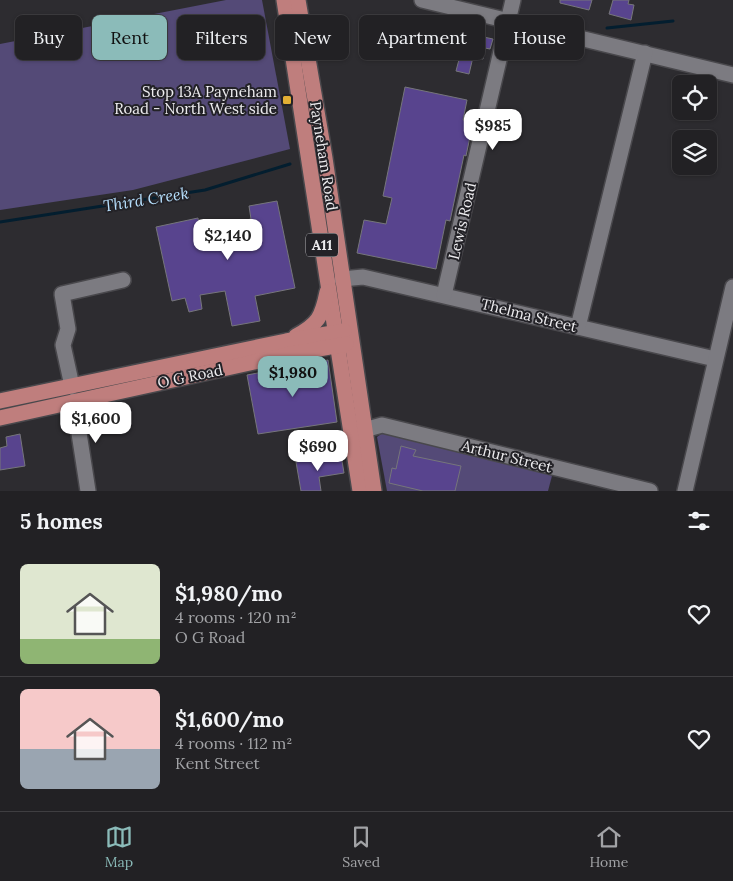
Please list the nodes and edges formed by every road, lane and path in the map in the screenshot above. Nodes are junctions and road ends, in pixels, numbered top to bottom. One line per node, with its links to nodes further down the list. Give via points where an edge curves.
1 (284, 0): 12 (main road, Payneham Road / A11)
2 (298, 0): 12 (main road, Payneham Road / A11, via 325,158)
3 (422, 0): 6 (street)
4 (513, 0): 5 (street, Lewis Road)
5 (509, 15)
6 (495, 17)
7 (584, 39): 8 (street)
8 (645, 54): 10 (street); 15 (street)
9 (499, 60): 14 (street, Lewis Road)
10 (733, 75)
11 (123, 280): 19 (street, via 62,294 68,329 63,345)
12 (335, 281): 14 (street, Thelma Street, via 363,277); 16 (main road, Payneham Road / A11); 17 (main road, via 318,320)
13 (733, 286): 18 (street)
14 (444, 295): 15 (street, Thelma Street)
15 (578, 327): 18 (street, Thelma Street)
16 (344, 338): 17 (main road, O G Road); 21 (main road, O G Road, via 286,355); 23 (main road, Payneham Road / A11); 25 (main road, Payneham Road / A11)
17 (286, 341): 19 (main road, O G Road)
18 (715, 359): 28 (street)
19 (72, 386): 20 (main road, O G Road); 21 (main road)
20 (0, 401)
21 (74, 401): 22 (main road, O G Road); 24 (street)
22 (0, 418)
23 (364, 430): 26 (main road, Payneham Road / A11); 27 (street, Arthur Street, via 382,425)
24 (88, 491)
25 (360, 491)
26 (374, 491)
27 (650, 491)
28 (685, 491)

